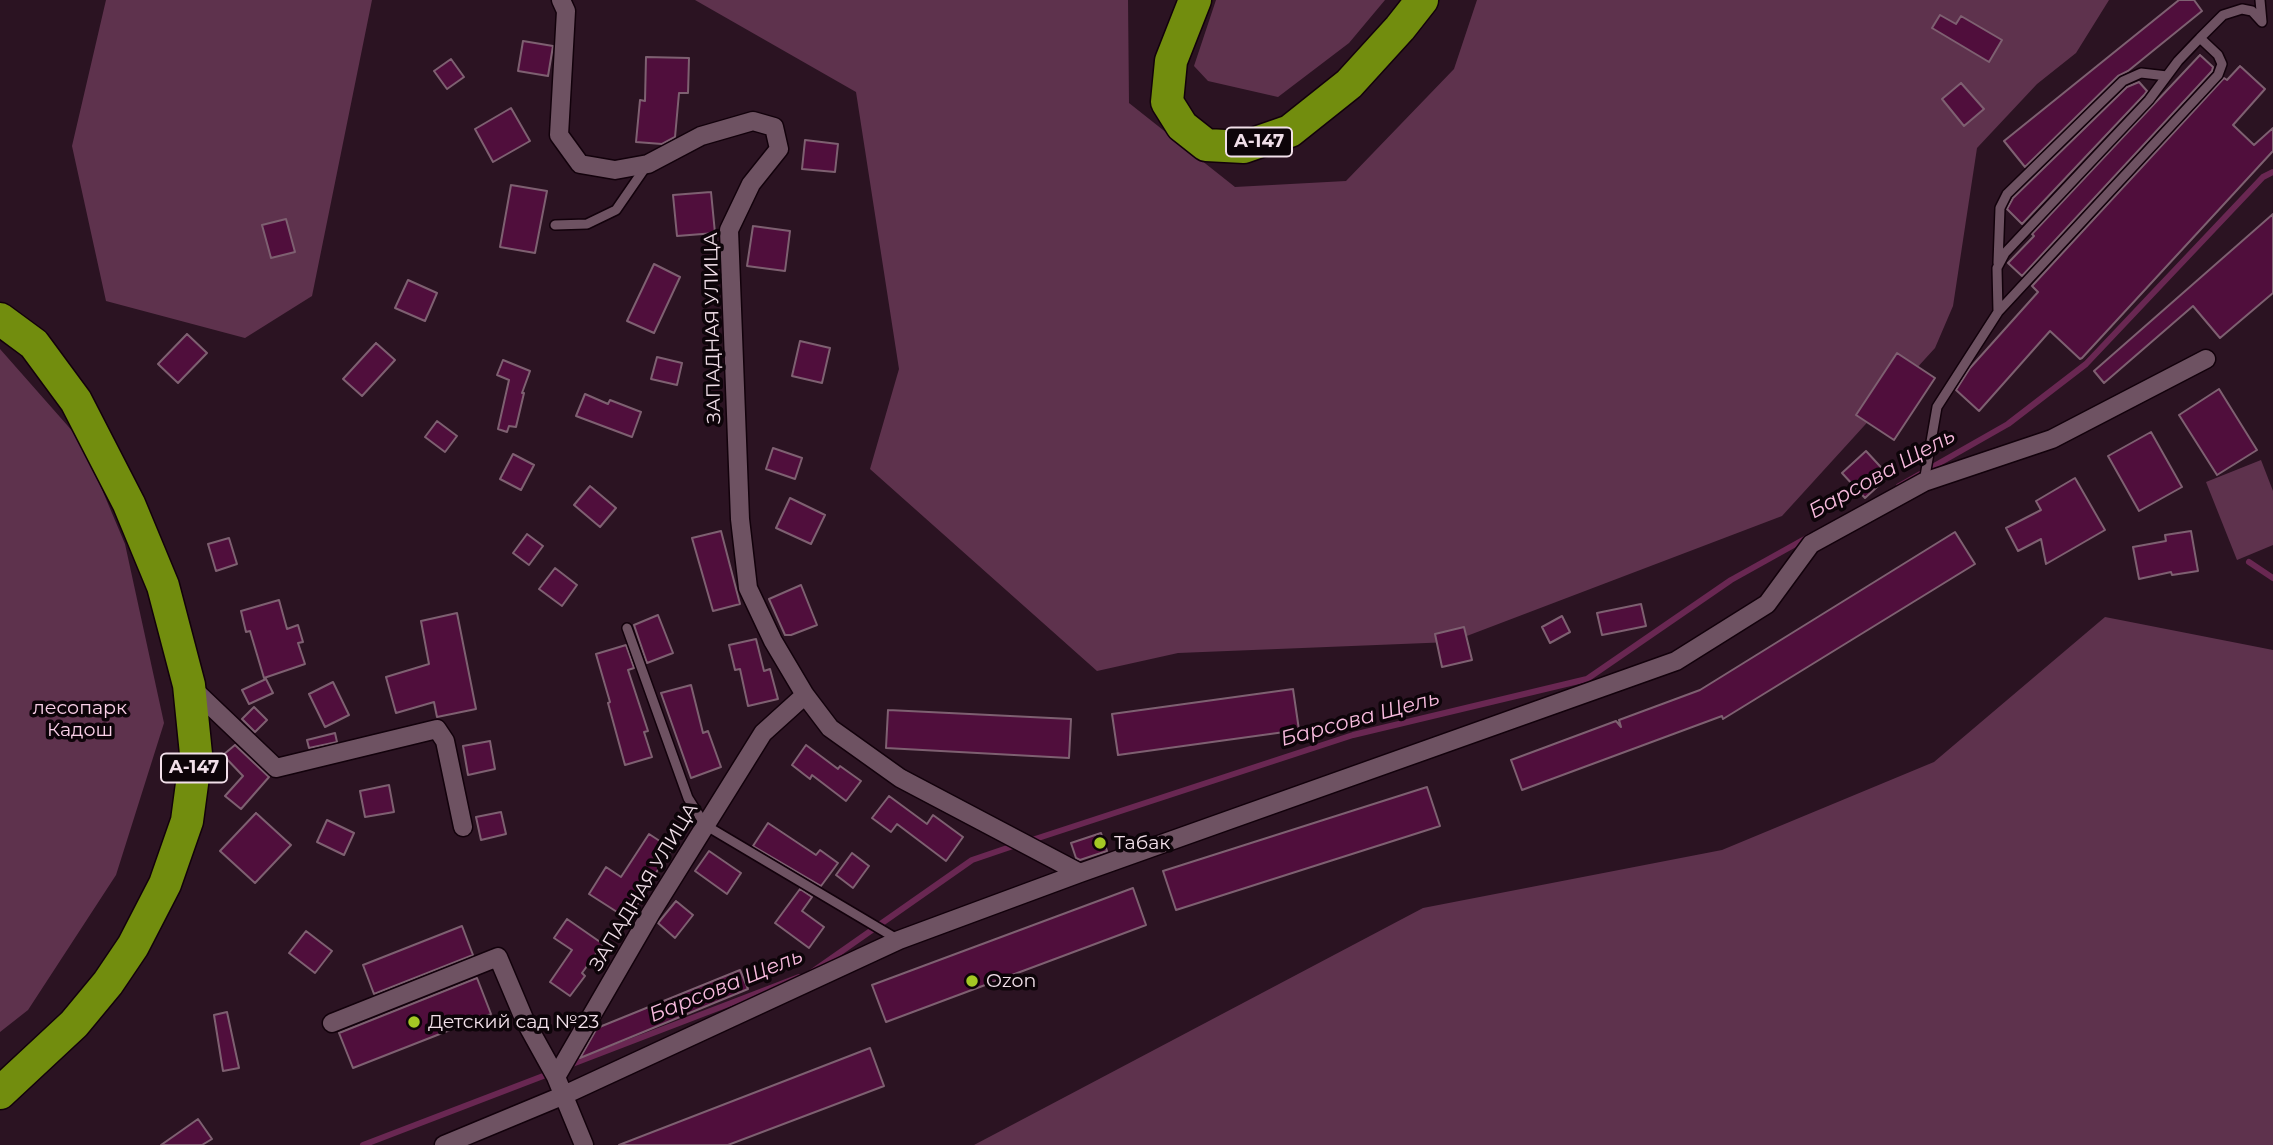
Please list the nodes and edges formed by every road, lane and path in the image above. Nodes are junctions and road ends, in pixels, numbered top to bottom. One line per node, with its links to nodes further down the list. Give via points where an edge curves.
1 (561, 0): 7 (street, ЗАПАДНАЯ УЛИЦА, via 566,11 559,135 580,164 615,170)
2 (1195, 0): 3 (highway, А-147, via 1171,61 1167,102 1182,126 1206,145 1244,147 1290,131 1349,84)
3 (1422, 0)
4 (2260, 0): 5 (lane, via 2262,23 2252,11 2242,9 2223,15)
5 (2200, 38): 6 (lane); 10 (lane, via 2218,55 2222,64 2218,75)
6 (2167, 76): 9 (lane, via 2005,253); 9 (lane, via 2141,73 2123,81 2007,194 2000,208)
7 (648, 164): 8 (lane, via 616,210 587,225); 16 (street, ЗАПАДНАЯ УЛИЦА, via 701,136 753,121 774,127 779,149 751,184 729,230 736,458 748,588)
8 (555, 225)
9 (1997, 268): 10 (lane)
10 (1998, 312): 13 (lane, via 1937,407)
11 (0, 320): 15 (highway, А-147, via 34,344 82,413 129,504 163,586)
12 (2206, 359): 13 (street, via 2052,439)
13 (1924, 482): 19 (street, via 1811,544 1767,604 1676,661)
14 (627, 628): 17 (lane, via 688,798)
15 (189, 685): 18 (street, via 276,768 437,729 445,740); 23 (highway, А-147, via 195,754 187,821 165,884 108,983 75,1024)
16 (805, 695): 17 (street, ЗАПАДНАЯ УЛИЦА, via 763,733); 19 (street, ЗАПАДНАЯ УЛИЦА, via 830,728 900,778)
17 (705, 825): 20 (lane); 22 (street, ЗАПАДНАЯ УЛИЦА)
18 (463, 827)
19 (1080, 873): 20 (street)
20 (899, 940): 24 (street)
21 (332, 1023): 22 (street, via 498,957 525,1021)
22 (556, 1077): 24 (street)
23 (0, 1093)
24 (562, 1096): 25 (street); 26 (street)
25 (444, 1145)
26 (584, 1145)

